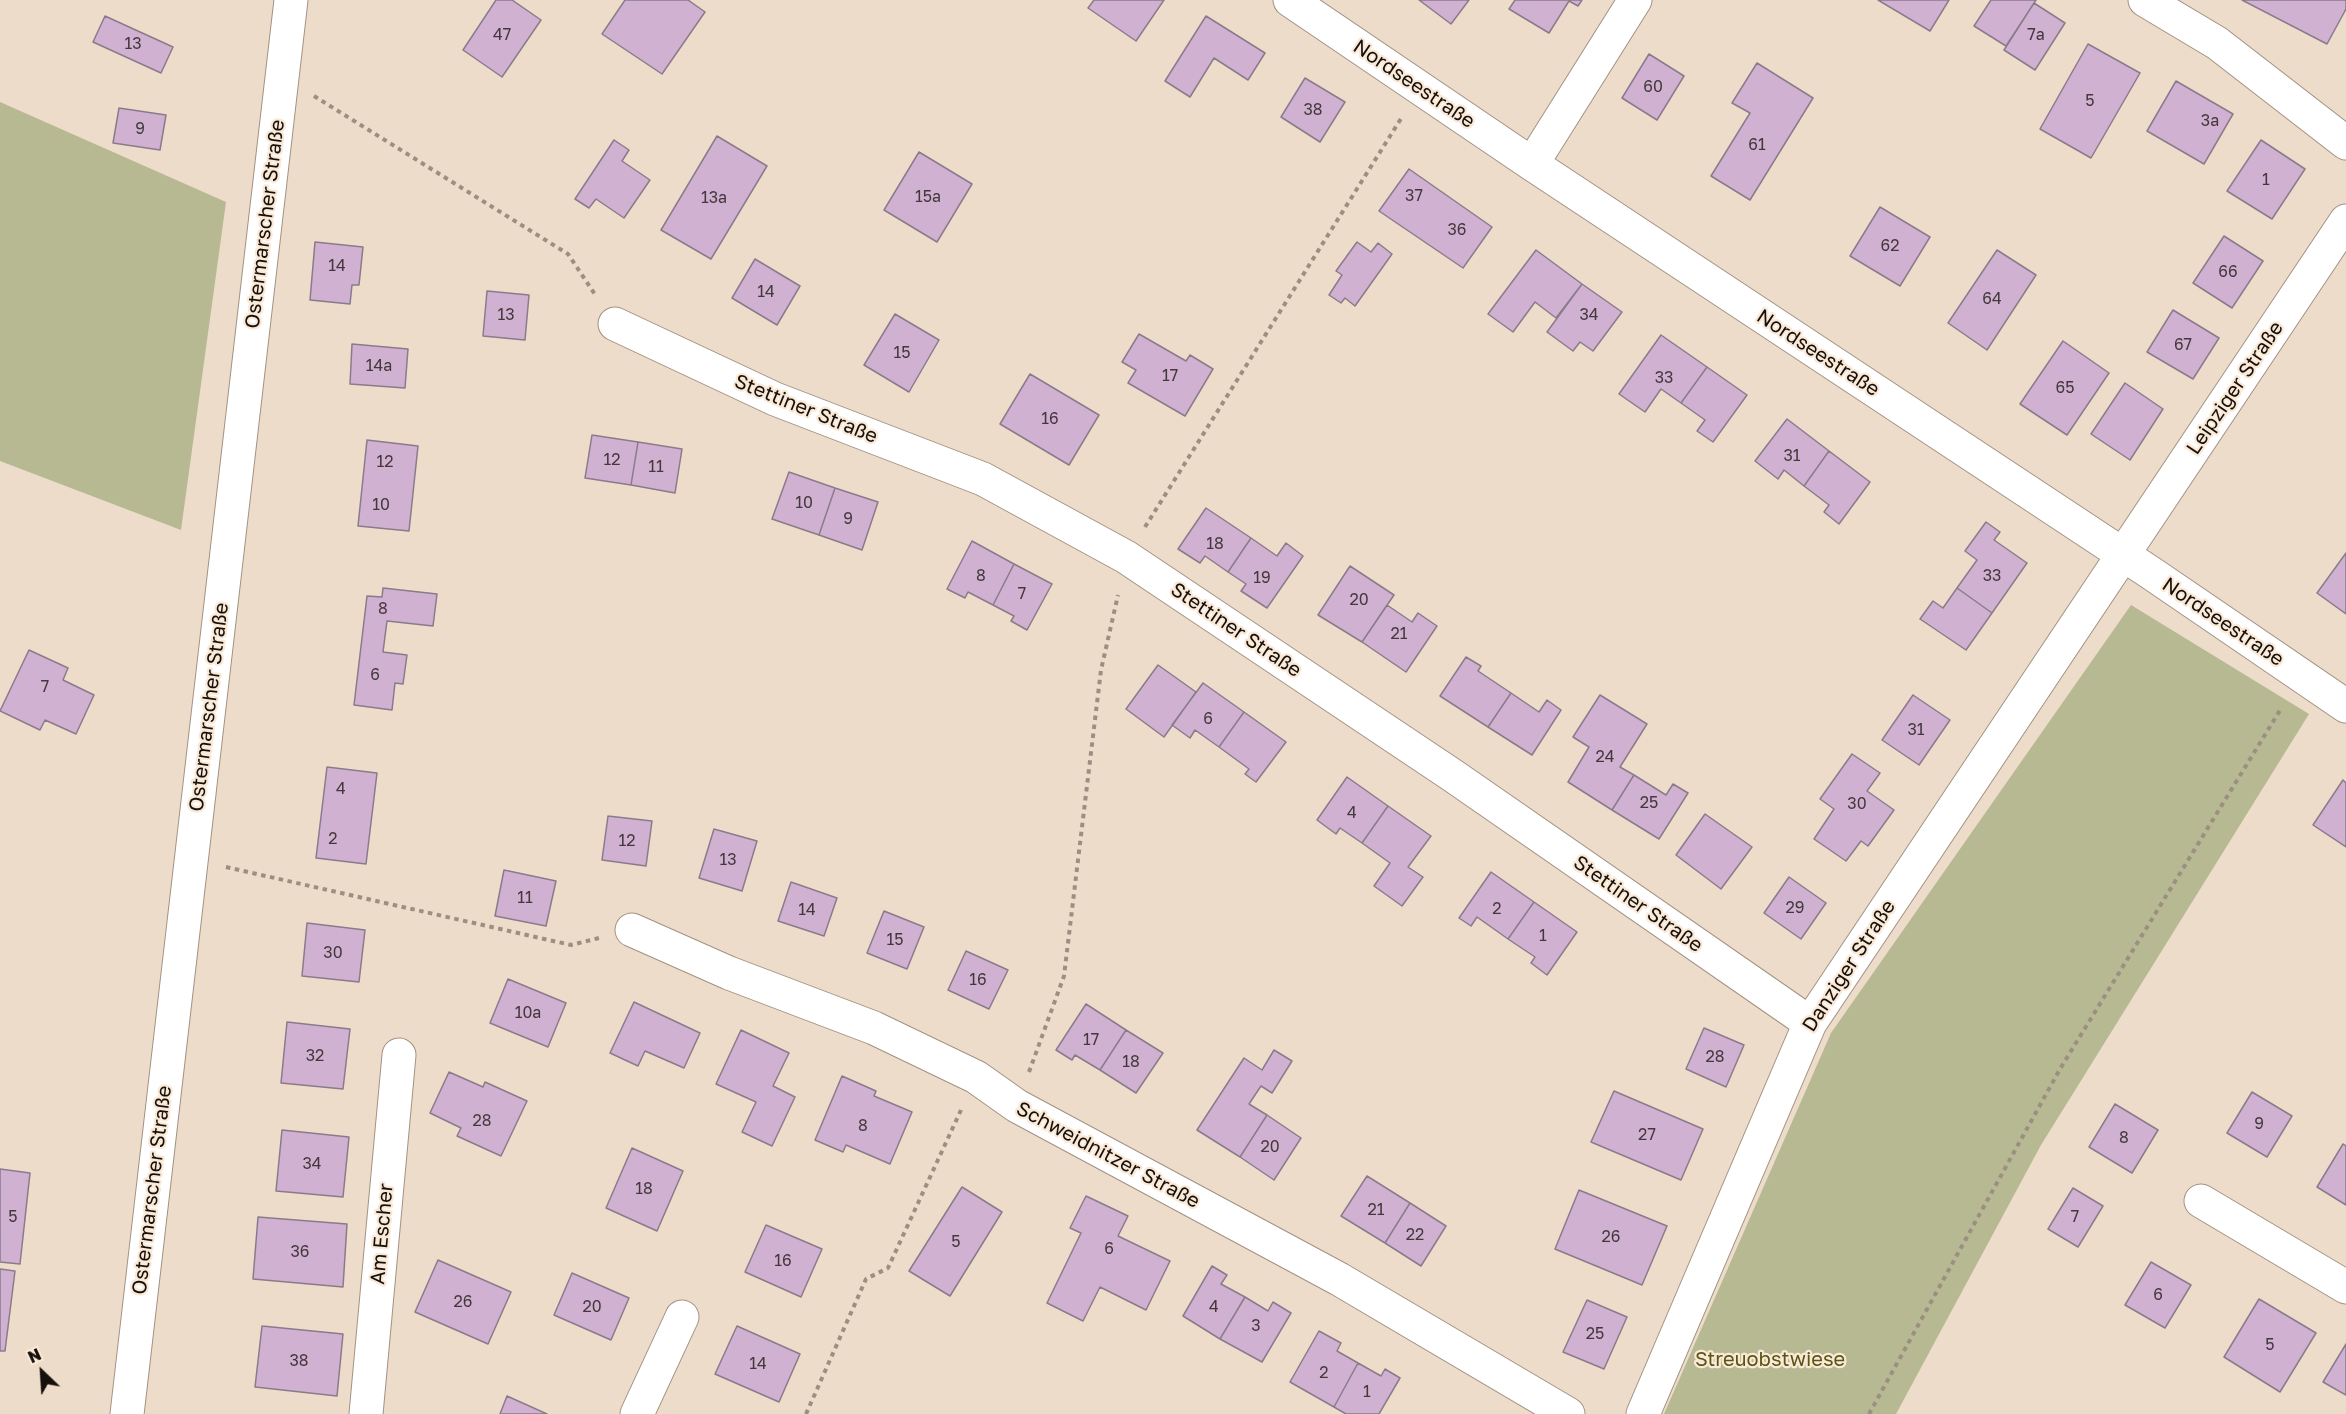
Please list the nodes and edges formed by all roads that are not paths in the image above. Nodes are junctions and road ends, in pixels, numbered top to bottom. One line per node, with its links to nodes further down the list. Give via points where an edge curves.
1 (291, 0): 17 (street, Ostermarscher Straße)
2 (1290, 0): 6 (street, Nordseestraße)
3 (1635, 0): 6 (street)
4 (2145, 0): 5 (street, via 2217,43)
5 (2346, 143)
6 (1532, 164): 9 (street, Nordseestraße)
7 (2346, 221): 9 (street, Leipziger Straße)
8 (615, 324): 12 (street, Stettiner Straße, via 775,399 983,479 1126,557)
9 (2123, 555): 10 (street, Nordseestraße); 12 (street, Danziger Straße)
10 (2346, 706)
11 (633, 930): 20 (street, Schweidnitzer Straße, via 729,973 874,1028 976,1077 1017,1106 1339,1279)
12 (1810, 1023): 21 (street, Danziger Straße)
13 (399, 1054): 18 (street, Am Escher)
14 (2201, 1201): 15 (street)
15 (2346, 1287)
16 (682, 1317): 19 (street)
17 (127, 1414)
18 (366, 1414)
19 (637, 1414)
20 (1568, 1414)
21 (1643, 1414)

